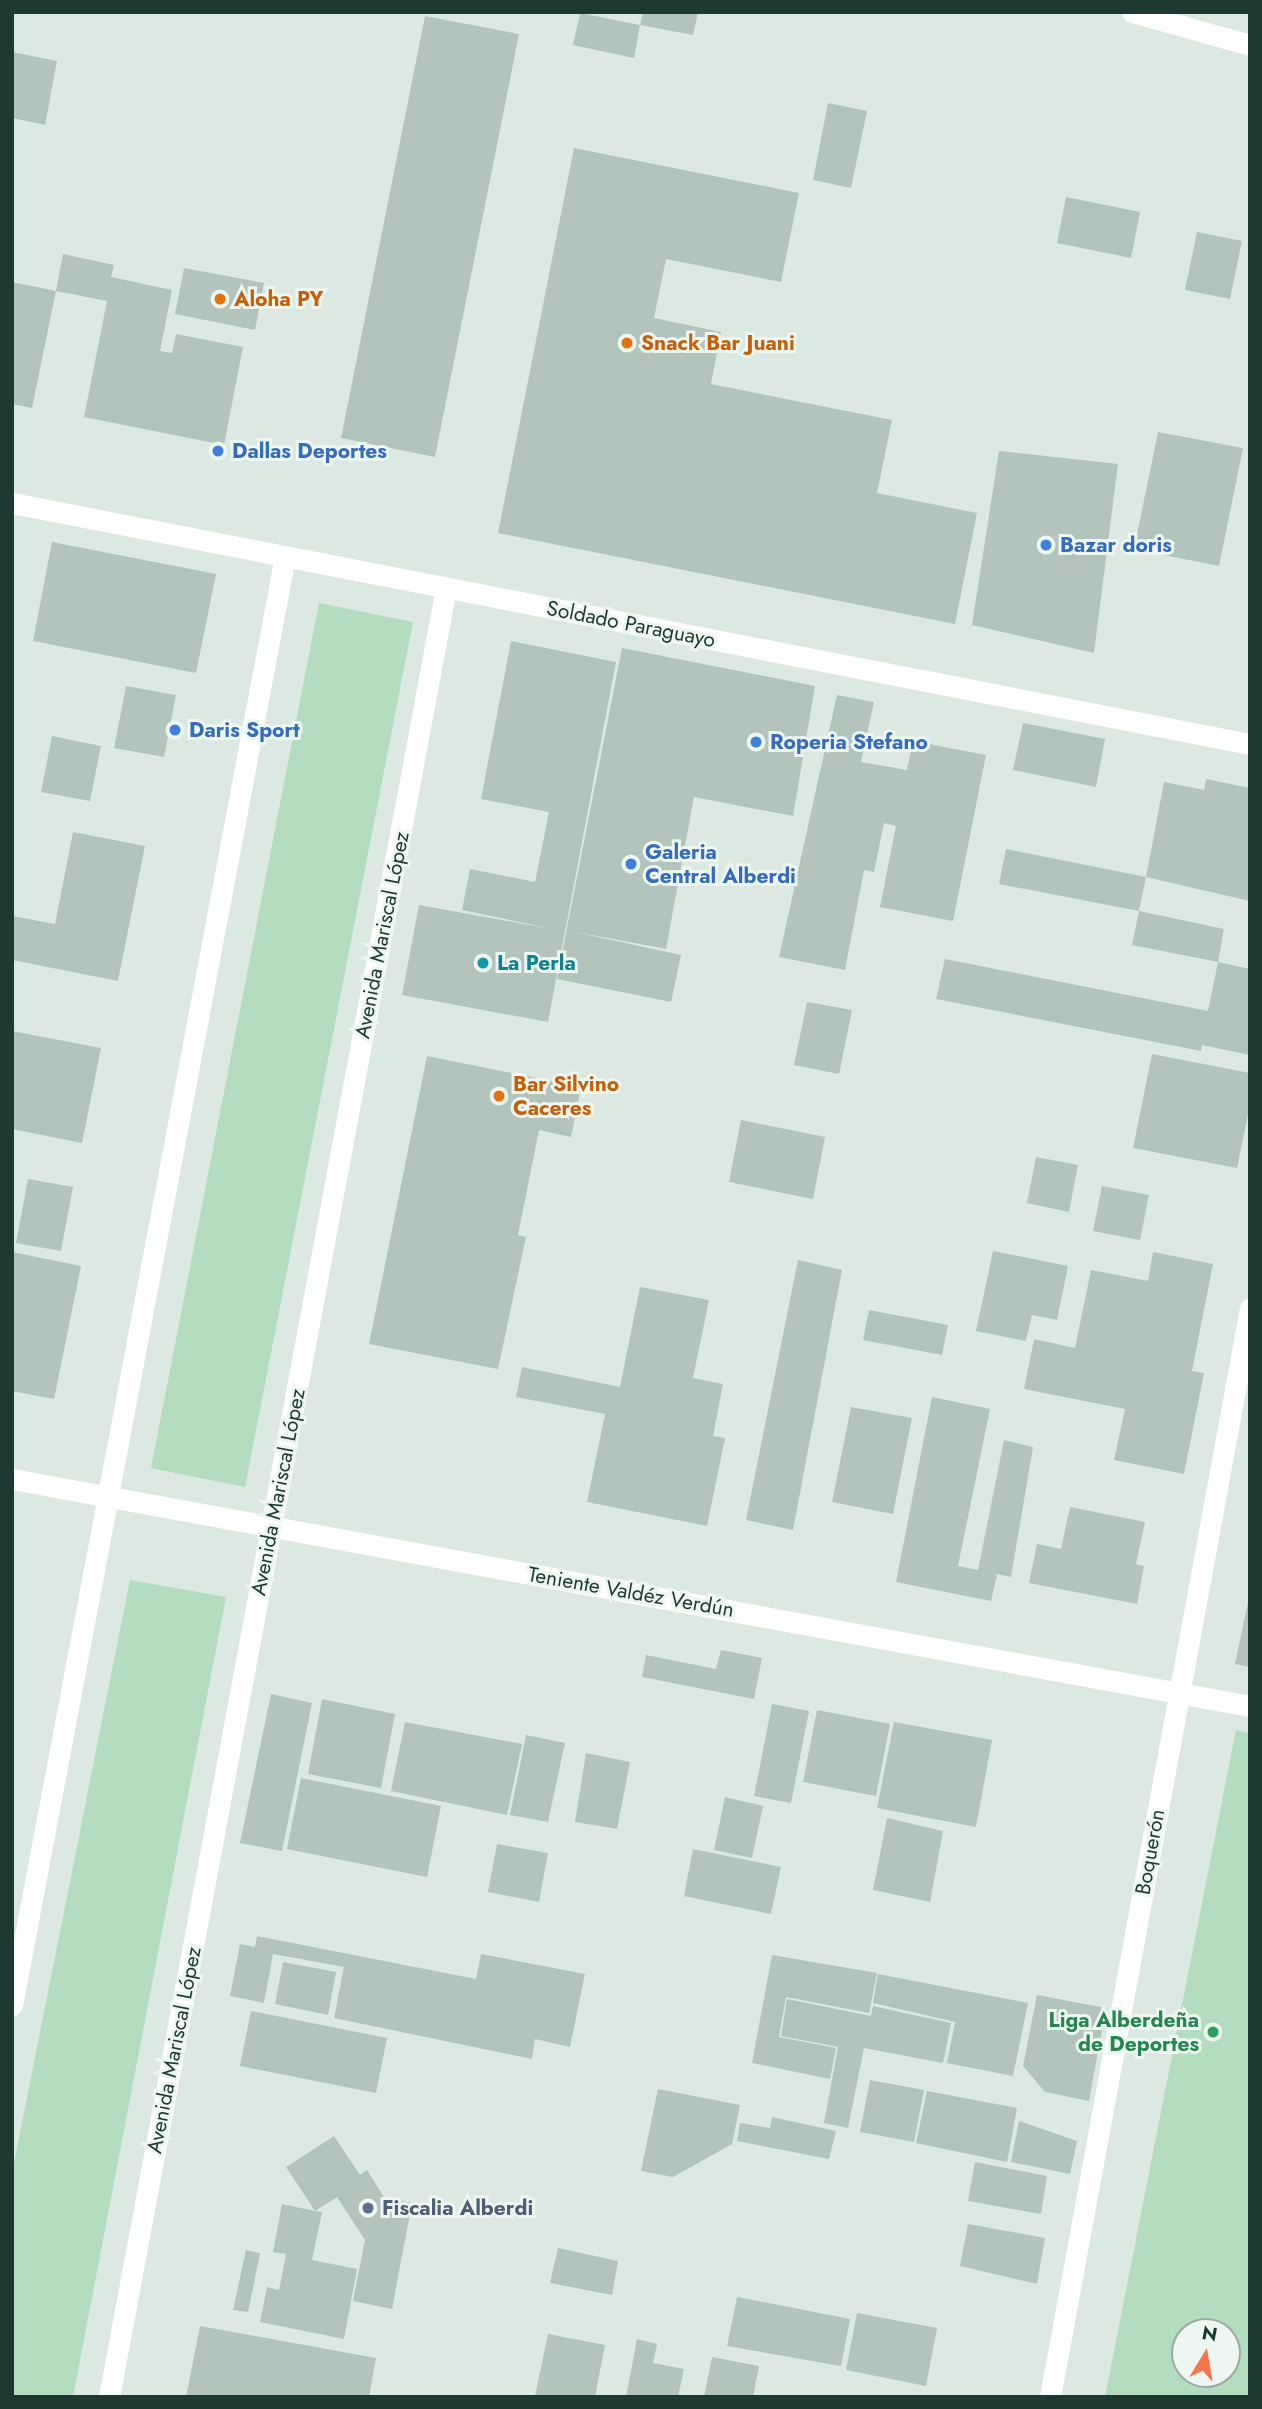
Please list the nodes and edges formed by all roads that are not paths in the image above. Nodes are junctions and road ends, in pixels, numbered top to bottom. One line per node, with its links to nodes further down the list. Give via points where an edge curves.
1 (1132, 12): 2 (street)
2 (1250, 45)
3 (12, 503): 4 (street, Soldado Paraguayo)
4 (285, 556): 5 (street, Soldado Paraguayo); 9 (street)
5 (446, 588): 6 (street, Soldado Paraguayo); 10 (street, Avenida Mariscal López)
6 (1250, 744)
7 (1250, 1308): 11 (street, Boquerón)
8 (12, 1479): 9 (street, Teniente Valdéz Verdún)
9 (111, 1499): 10 (street, Teniente Valdéz Verdún); 13 (street)
10 (272, 1527): 11 (street, Teniente Valdéz Verdún); 14 (street, Avenida Mariscal López)
11 (1179, 1692): 12 (street, Teniente Valdéz Verdún); 15 (street, Boquerón)
12 (1250, 1706)
13 (12, 2005)
14 (109, 2397)
15 (1050, 2397)

